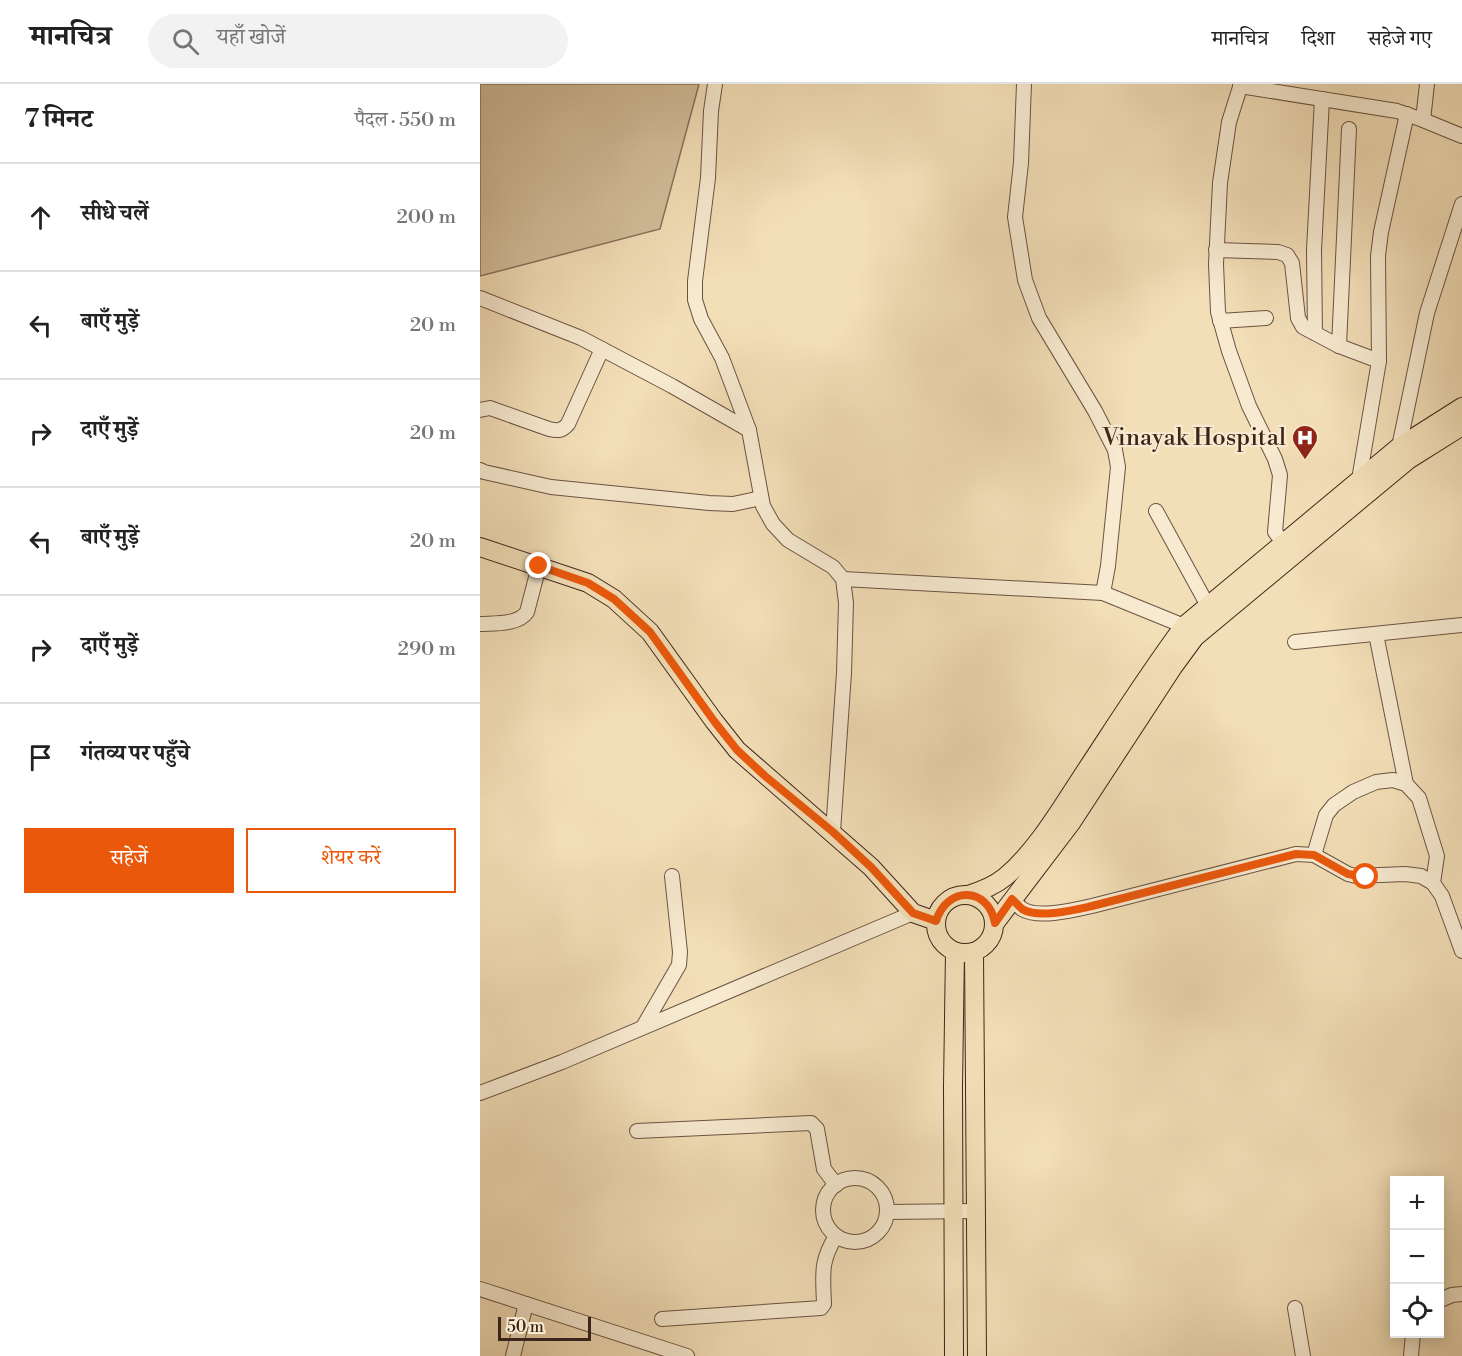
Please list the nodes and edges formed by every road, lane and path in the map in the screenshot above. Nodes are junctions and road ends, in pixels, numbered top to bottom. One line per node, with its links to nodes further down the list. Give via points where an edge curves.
1 (715, 84): 23 (street, via 695,300)
2 (1024, 84): 33 (street, via 1015,217 1025,280 1039,318 1115,450 1118,467)
3 (1320, 84): 6 (street)
4 (1427, 84): 8 (street)
5 (1240, 85): 6 (street); 12 (street, via 1228,122)
6 (1320, 99): 7 (street); 16 (street)
7 (1407, 114): 8 (street); 19 (street, via 1378,256)
8 (1423, 120): 10 (street)
9 (1349, 129): 17 (street)
10 (1462, 136)
11 (1462, 204): 24 (street, via 1427,314)
12 (1216, 250): 15 (street); 16 (street, via 1287,255 1292,263 1299,322)
13 (480, 298): 18 (street)
14 (1266, 318): 15 (street)
15 (1220, 321): 29 (street, via 1249,406 1280,475 1275,532)
16 (1315, 333): 17 (street)
17 (1339, 346): 19 (street)
18 (602, 349): 21 (street, via 564,429 549,429 490,408); 23 (street)
19 (1379, 361): 26 (street)
20 (1462, 407): 24 (main road)
21 (480, 410)
22 (1462, 426): 24 (main road)
23 (749, 430): 27 (street)
24 (1403, 453): 26 (main road); 37 (main road)
25 (480, 470): 27 (street, via 551,487 709,503 733,504)
26 (1359, 480): 29 (main road)
27 (761, 498): 32 (street, via 773,524 788,540 833,567)
28 (1156, 511): 34 (street)
29 (1283, 542): 34 (main road)
30 (480, 547): 31 (main road)
31 (539, 566): 35 (street, via 523,618); 41 (main road, via 588,583 614,599 650,632 737,750)
32 (843, 579): 33 (street); 41 (street, via 844,673)
33 (1103, 593): 37 (street)
34 (1208, 606): 37 (main road)
35 (480, 624)
36 (1462, 625): 38 (street)
37 (1189, 632): 45 (main road, via 1160,658 1058,814 1022,861 985,890); 46 (main road, via 1173,667 1071,823)
38 (1376, 634): 39 (street); 40 (street)
39 (1295, 642)
40 (1406, 783): 42 (street, via 1376,782 1334,805 1326,815); 44 (street, via 1419,798 1437,856)
41 (833, 832): 47 (main road)
42 (1314, 855): 44 (street, via 1356,876 1405,874); 46 (street, via 1296,854 1060,912 1023,910)
43 (672, 876): 53 (street, via 679,965)
44 (1433, 883): 50 (street, via 1442,896)
45 (968, 895): 48 (main road, via 946,901); 49 (main road, via 988,906)
46 (1012, 899): 49 (main road)
47 (913, 913): 48 (main road); 53 (street)
48 (936, 921): 51 (main road, via 940,940)
49 (995, 923): 52 (main road, via 989,941)
50 (1462, 951)
51 (955, 952): 52 (main road); 57 (main road)
52 (974, 952): 59 (main road)
53 (643, 1027): 54 (street)
54 (480, 1093)
55 (637, 1131): 56 (street, via 811,1123 817,1129 824,1169)
56 (836, 1185): 58 (street, via 852,1178 873,1184 881,1191); 60 (street, via 823,1207 828,1228)
57 (954, 1211): 58 (street); 59 (street); 70 (main road)
58 (886, 1212): 60 (street, via 879,1230 872,1236 854,1242)
59 (976, 1212): 71 (main road)
60 (836, 1236): 66 (street, via 825,1257 821,1308)
61 (480, 1288): 64 (street)
62 (1462, 1294): 63 (street)
63 (1444, 1298)
64 (525, 1304): 68 (street); 69 (street)
65 (1295, 1308): 72 (street)
66 (662, 1319)
67 (1412, 1338): 73 (street)
68 (513, 1356)
69 (687, 1356)
70 (954, 1356)
71 (977, 1356)
72 (1303, 1356)
73 (1410, 1356)

